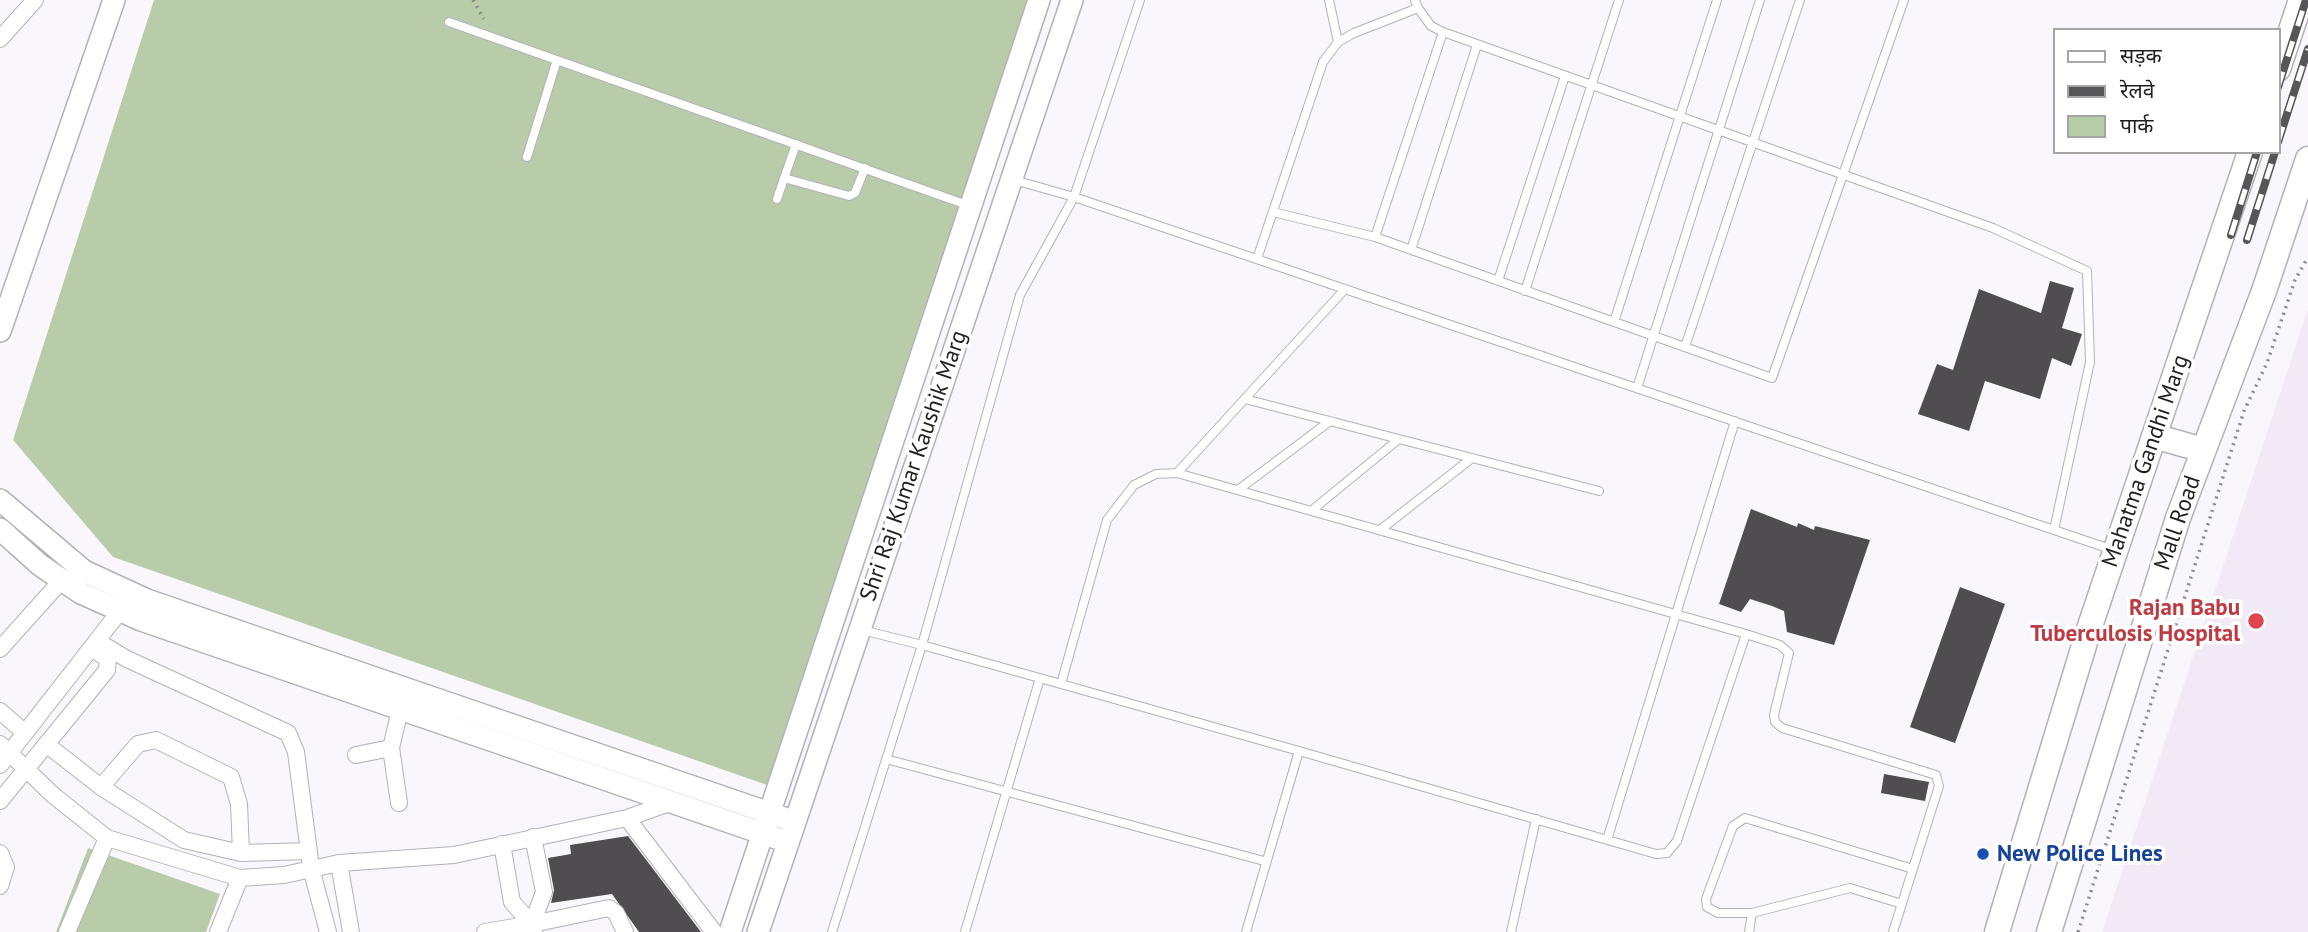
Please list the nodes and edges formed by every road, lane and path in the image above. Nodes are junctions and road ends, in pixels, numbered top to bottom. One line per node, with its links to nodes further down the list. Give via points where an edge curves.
1 (34, 0): 16 (street)
2 (113, 0): 47 (street)
3 (1039, 0): 30 (street, Shri Raj Kumar Kaushik Marg)
4 (1072, 0): 34 (street, Shri Raj Kumar Kaushik Marg)
5 (1140, 0): 35 (lane)
6 (1329, 0): 17 (lane)
7 (1619, 0): 22 (lane)
8 (1717, 0): 23 (lane)
9 (1760, 0): 24 (lane)
10 (1800, 0): 26 (lane)
11 (1904, 0): 32 (lane)
12 (2301, 0): 20 (main road)
13 (1416, 4): 15 (lane, via 1431,26); 17 (lane)
14 (449, 22): 19 (lane)
15 (1443, 32): 18 (lane); 39 (lane)
16 (0, 39)
17 (1338, 42): 38 (lane, via 1323,62)
18 (1477, 44): 21 (lane); 40 (lane)
19 (557, 60): 25 (lane); 28 (lane)
20 (2280, 63)
21 (1565, 76): 22 (lane); 43 (lane)
22 (1591, 86): 23 (lane); 45 (lane)
23 (1679, 117): 24 (lane); 46 (lane)
24 (1719, 132): 26 (lane); 48 (lane)
25 (796, 144): 31 (lane); 33 (lane)
26 (1752, 144): 32 (lane); 49 (lane)
27 (2249, 154): 54 (main road, Mahatma Gandhi Marg)
28 (527, 157)
29 (2308, 159): 56 (main road, Mall Road)
30 (983, 168): 34 (street); 37 (street, Shri Raj Kumar Kaushik Marg)
31 (865, 169): 33 (lane, via 855,193 849,196); 37 (lane)
32 (1843, 174): 49 (lane, via 1772,378); 65 (lane, via 1993,228 2087,271 2090,362)
33 (784, 178): 36 (lane)
34 (1011, 179): 35 (lane); 70 (street, Shri Raj Kumar Kaushik Marg)
35 (1074, 197): 42 (lane); 73 (lane, via 1020,295)
36 (777, 199)
37 (971, 206): 93 (street, Shri Raj Kumar Kaushik Marg)
38 (1273, 212): 39 (lane); 42 (lane)
39 (1375, 237): 40 (lane)
40 (1411, 250): 43 (lane)
41 (2308, 257): 132 (path, via 2244,411)
42 (1257, 259): 44 (lane)
43 (1498, 281): 45 (lane)
44 (1345, 289): 50 (lane); 51 (lane)
45 (1525, 291): 46 (lane)
46 (1614, 322): 48 (lane)
47 (0, 331)
48 (1653, 336): 49 (lane); 50 (lane)
49 (1685, 347)
50 (1637, 388): 53 (lane)
51 (1245, 399): 52 (lane); 58 (lane)
52 (1330, 421): 55 (lane); 59 (lane)
53 (1735, 421): 65 (lane); 69 (lane)
54 (2154, 436): 56 (main road); 66 (main road, Mahatma Gandhi Marg)
55 (1399, 439): 57 (lane); 62 (lane)
56 (2203, 450): 131 (main road, Mall Road)
57 (1472, 458): 60 (lane); 64 (lane)
58 (1177, 473): 59 (lane); 76 (lane, via 1156,474 1134,485 1107,520)
59 (1238, 490): 62 (lane)
60 (1599, 491)
61 (0, 500): 88 (street, via 84,571 147,600)
62 (1311, 511): 64 (lane)
63 (0, 529): 67 (street)
64 (1380, 530): 69 (lane)
65 (2054, 530): 66 (lane)
66 (2115, 551): 130 (main road, Mahatma Gandhi Marg)
67 (62, 580): 68 (street); 74 (street)
68 (120, 611): 72 (street); 77 (street)
69 (1677, 615): 71 (lane); 100 (lane)
70 (859, 630): 73 (lane); 96 (street, Shri Raj Kumar Kaushik Marg)
71 (1746, 634): 100 (lane, via 1672,848 1656,854); 109 (lane, via 1780,645 1789,653 1775,722 1937,775 1939,786)
72 (94, 644): 79 (street); 80 (street, via 110,666); 103 (street, via 288,733 296,752)
73 (922, 645): 75 (lane); 85 (lane)
74 (0, 649)
75 (1040, 678): 76 (lane); 89 (lane)
76 (1061, 684): 82 (lane)
77 (400, 710): 81 (street); 92 (street)
78 (0, 711): 79 (street)
79 (25, 733): 83 (street)
80 (46, 744): 86 (street); 87 (street)
81 (391, 748): 84 (street); 91 (street)
82 (1299, 751): 95 (lane); 106 (lane)
83 (3, 754): 86 (street)
84 (356, 755)
85 (886, 759): 89 (lane); 124 (lane)
86 (27, 769): 90 (street); 99 (street)
87 (101, 787): 105 (street, via 184,840); 105 (street, via 138,744 156,740 231,777 239,804)
88 (695, 788): 92 (street); 93 (street)
89 (1006, 792): 106 (lane); 125 (lane)
90 (0, 801)
91 (399, 803)
92 (671, 804): 94 (street); 97 (street)
93 (771, 814): 96 (street); 97 (street, Shri Raj Kumar Kaushik Marg)
94 (627, 818): 98 (street); 121 (street)
95 (1536, 819): 100 (lane); 127 (lane)
96 (795, 821): 101 (street, Shri Raj Kumar Kaushik Marg)
97 (765, 834): 101 (street); 122 (street, Shri Raj Kumar Kaushik Marg)
98 (533, 837): 102 (street); 114 (street, via 544,892)
99 (107, 838): 110 (street); 115 (street)
100 (1607, 840)
101 (788, 842): 123 (street, Shri Raj Kumar Kaushik Marg)
102 (502, 844): 107 (street, via 454,855); 114 (street, via 512,902)
103 (309, 851): 105 (street); 108 (street)
104 (0, 853): 111 (street, via 6,867)
105 (241, 853)
106 (1264, 861): 126 (lane)
107 (339, 863): 108 (street); 118 (street)
108 (312, 868): 110 (street); 117 (street)
109 (1913, 869): 112 (lane); 113 (lane, via 1745,818 1732,826 1706,899 1707,907 1718,913)
110 (240, 878): 116 (street)
111 (0, 887)
112 (1902, 904): 113 (lane, via 1850,888); 129 (lane)
113 (1752, 913): 128 (lane)
114 (533, 928): 119 (street); 120 (street, via 600,907 616,913)
115 (68, 932)
116 (218, 932)
117 (328, 932)
118 (351, 932)
119 (485, 932)
120 (625, 932)
121 (714, 932)
122 (730, 932)
123 (758, 932)
124 (832, 932)
125 (965, 932)
126 (1246, 932)
127 (1511, 932)
128 (1749, 932)
129 (1893, 932)
130 (1997, 932)
131 (2049, 932)
132 (2078, 932)

